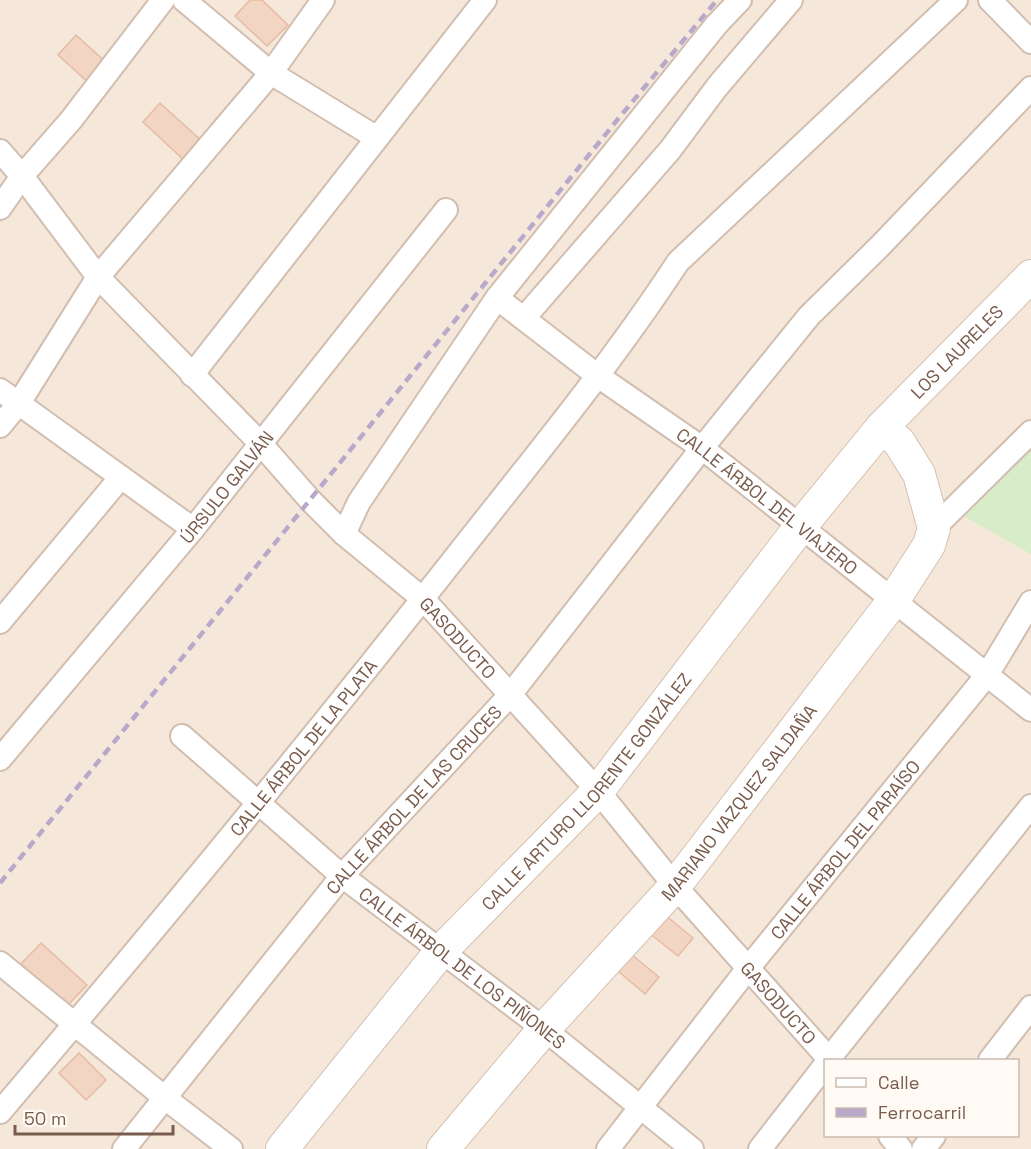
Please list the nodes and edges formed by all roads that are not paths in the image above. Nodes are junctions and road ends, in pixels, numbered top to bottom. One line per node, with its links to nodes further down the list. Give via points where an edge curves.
1 (163, 0): 14 (street)
2 (184, 0): 10 (street)
3 (323, 0): 10 (street)
4 (485, 0): 12 (street)
5 (740, 0): 19 (street)
6 (791, 0): 20 (street, via 670,150)
7 (956, 0): 22 (street, CALLE ÁRBOL DE LA PLATA, via 678,262)
8 (990, 0): 9 (street)
9 (1031, 42)
10 (271, 73): 12 (street); 18 (street)
11 (1031, 88): 29 (street, CALLE ÁRBOL DE LAS CRUCES, via 809,316)
12 (377, 138): 21 (street)
13 (0, 151): 14 (street, GASODUCTO)
14 (22, 176): 15 (street); 18 (street, GASODUCTO)
15 (0, 208)
16 (446, 210): 28 (street, ÚRSULO GALVÁN)
17 (1031, 276): 26 (street, LOS LAURELES)
18 (98, 277): 21 (street, GASODUCTO); 24 (street)
19 (497, 298): 20 (street, CALLE ÁRBOL DEL VIAJERO); 34 (street, via 359,502)
20 (524, 318): 22 (street, CALLE ÁRBOL DEL VIAJERO)
21 (192, 375): 28 (street, GASODUCTO)
22 (598, 376): 29 (street, CALLE ÁRBOL DEL VIAJERO); 35 (street, CALLE ÁRBOL DE LA PLATA)
23 (0, 390): 24 (street)
24 (19, 403): 25 (street); 30 (street)
25 (0, 426)
26 (882, 427): 31 (street, CALLE ARTURO LLORENTE GONZÁLEZ); 32 (street, via 898,442 919,474)
27 (1031, 432): 32 (street)
28 (261, 444): 33 (street, ÚRSULO GALVÁN); 34 (street, GASODUCTO)
29 (702, 448): 31 (street, CALLE ÁRBOL DEL VIAJERO); 40 (street, CALLE ÁRBOL DE LAS CRUCES)
30 (121, 477): 33 (street); 38 (street)
31 (800, 527): 36 (street, CALLE ÁRBOL DEL VIAJERO); 44 (street, CALLE ARTURO LLORENTE GONZÁLEZ)
32 (934, 528): 36 (street, MARIANO VAZQUEZ SALDAÑA, via 928,545)
33 (193, 529): 43 (street, ÚRSULO GALVÁN)
34 (344, 534): 35 (street, GASODUCTO)
35 (423, 599): 40 (street, GASODUCTO); 45 (street, CALLE ÁRBOL DE LA PLATA)
36 (893, 601): 39 (street, CALLE ÁRBOL DEL VIAJERO); 48 (street, MARIANO VAZQUEZ SALDAÑA)
37 (1031, 602): 39 (street, CALLE ÁRBOL DEL PARAÍSO)
38 (0, 622)
39 (987, 675): 41 (street, CALLE ÁRBOL DEL VIAJERO); 51 (street, CALLE ÁRBOL DEL PARAÍSO)
40 (510, 695): 44 (street, GASODUCTO); 47 (street, CALLE ÁRBOL DE LAS CRUCES)
41 (1031, 710)
42 (182, 736): 45 (street, CALLE ÁRBOL DE LOS PIÑONES)
43 (0, 759)
44 (598, 791): 48 (street, GASODUCTO); 49 (street, CALLE ARTURO LLORENTE GONZÁLEZ)
45 (259, 802): 47 (street, CALLE ÁRBOL DE LOS PIÑONES); 53 (street, CALLE ÁRBOL DE LA PLATA)
46 (1031, 806): 56 (street)
47 (342, 876): 49 (street, CALLE ÁRBOL DE LOS PIÑONES); 59 (street, CALLE ÁRBOL DE LAS CRUCES)
48 (675, 886): 51 (street, GASODUCTO); 54 (street, MARIANO VAZQUEZ SALDAÑA)
49 (441, 951): 54 (street, CALLE ÁRBOL DE LOS PIÑONES); 66 (street, CALLE ARTURO LLORENTE GONZÁLEZ)
50 (0, 963): 53 (street)
51 (749, 967): 55 (street, GASODUCTO); 60 (street, CALLE ÁRBOL DEL PARAÍSO)
52 (1031, 1007): 57 (street)
53 (75, 1023): 59 (street); 61 (street, CALLE ÁRBOL DE LA PLATA)
54 (544, 1029): 60 (street, CALLE ÁRBOL DE LOS PIÑONES); 67 (street, MARIANO VAZQUEZ SALDAÑA)
55 (826, 1059)
56 (830, 1059)
57 (991, 1059)
58 (824, 1066): 70 (street)
59 (165, 1098): 64 (street, CALLE ÁRBOL DE LAS CRUCES); 65 (street)
60 (641, 1108): 68 (street, CALLE ÁRBOL DEL PARAÍSO); 69 (street, CALLE ÁRBOL DE LOS PIÑONES)
61 (0, 1112)
62 (891, 1137): 71 (street)
63 (933, 1137): 72 (street)
64 (124, 1149)
65 (231, 1149)
66 (282, 1149)
67 (443, 1149)
68 (608, 1149)
69 (692, 1149)
70 (760, 1149)
71 (901, 1149)
72 (923, 1149)

